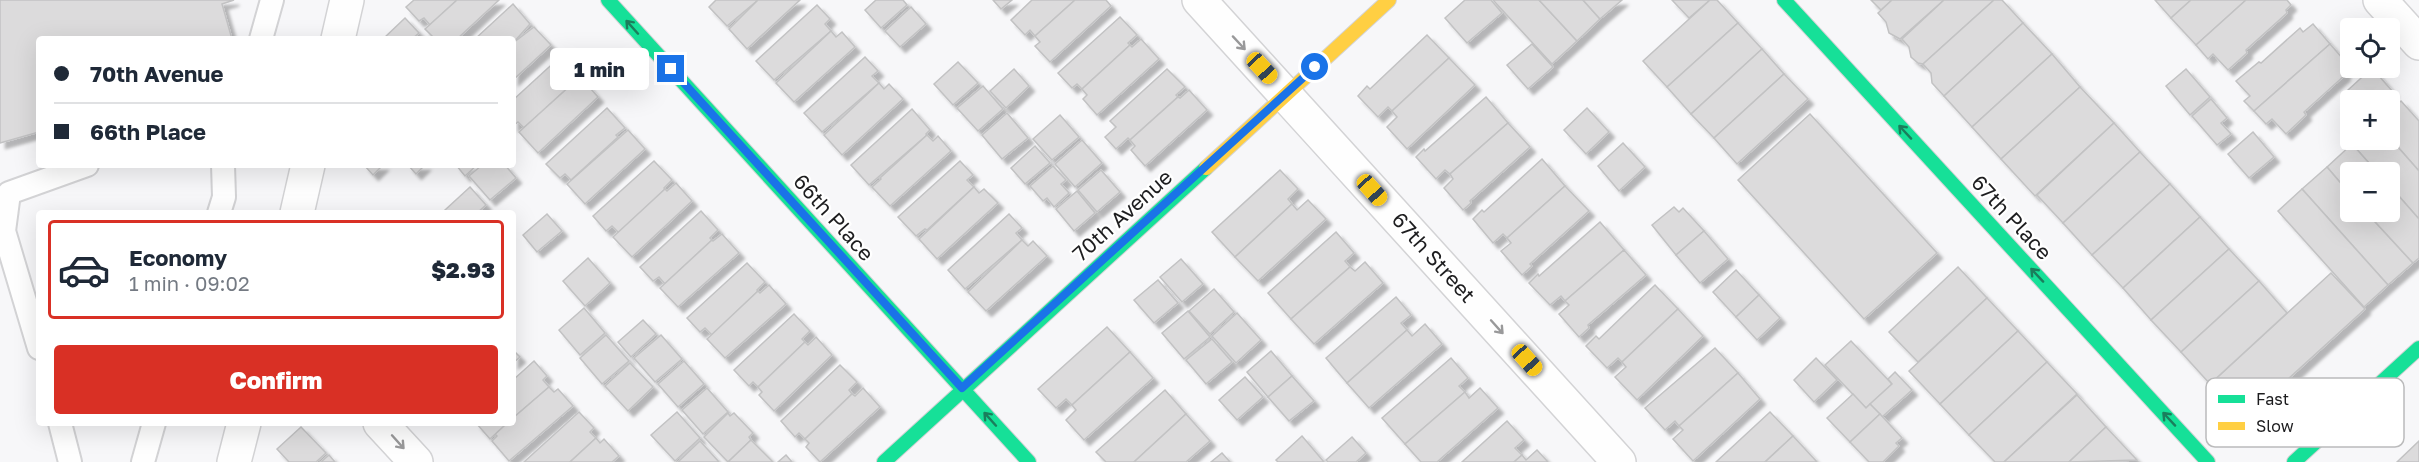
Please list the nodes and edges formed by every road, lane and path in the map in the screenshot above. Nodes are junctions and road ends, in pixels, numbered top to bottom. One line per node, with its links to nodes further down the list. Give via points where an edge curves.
1 (272, 0): 8 (lane)
2 (347, 0): 9 (street)
3 (608, 0): 20 (street, 66th Place, one-way to 3)
4 (1199, 0): 11 (street, 67th Street, one-way to 11)
5 (1389, 0): 11 (street, 70th Avenue)
6 (1784, 0): 33 (street, 67th Place, one-way to 6)
7 (2380, 0): 10 (street)
8 (262, 36)
9 (339, 36)
10 (2419, 43)
11 (1285, 94): 20 (street, 70th Avenue); 32 (street, 67th Street, one-way to 32)
12 (79, 168): 17 (lane, via 9,193 4,231)
13 (223, 168): 15 (lane, via 224,197)
14 (307, 168): 16 (street)
15 (220, 210)
16 (298, 210)
17 (36, 338)
18 (2419, 348): 19 (street)
19 (2386, 378)
20 (962, 388): 30 (street, 70th Avenue); 31 (street, 66th Place, one-way to 20)
21 (61, 426): 26 (lane)
22 (153, 426): 27 (lane)
23 (243, 426): 28 (street)
24 (383, 426): 29 (street, one-way to 29)
25 (2310, 447): 34 (street)
26 (70, 462)
27 (142, 462)
28 (234, 462)
29 (416, 462)
30 (884, 462)
31 (1029, 462)
32 (1619, 462)
33 (2208, 462)
34 (2294, 462)

